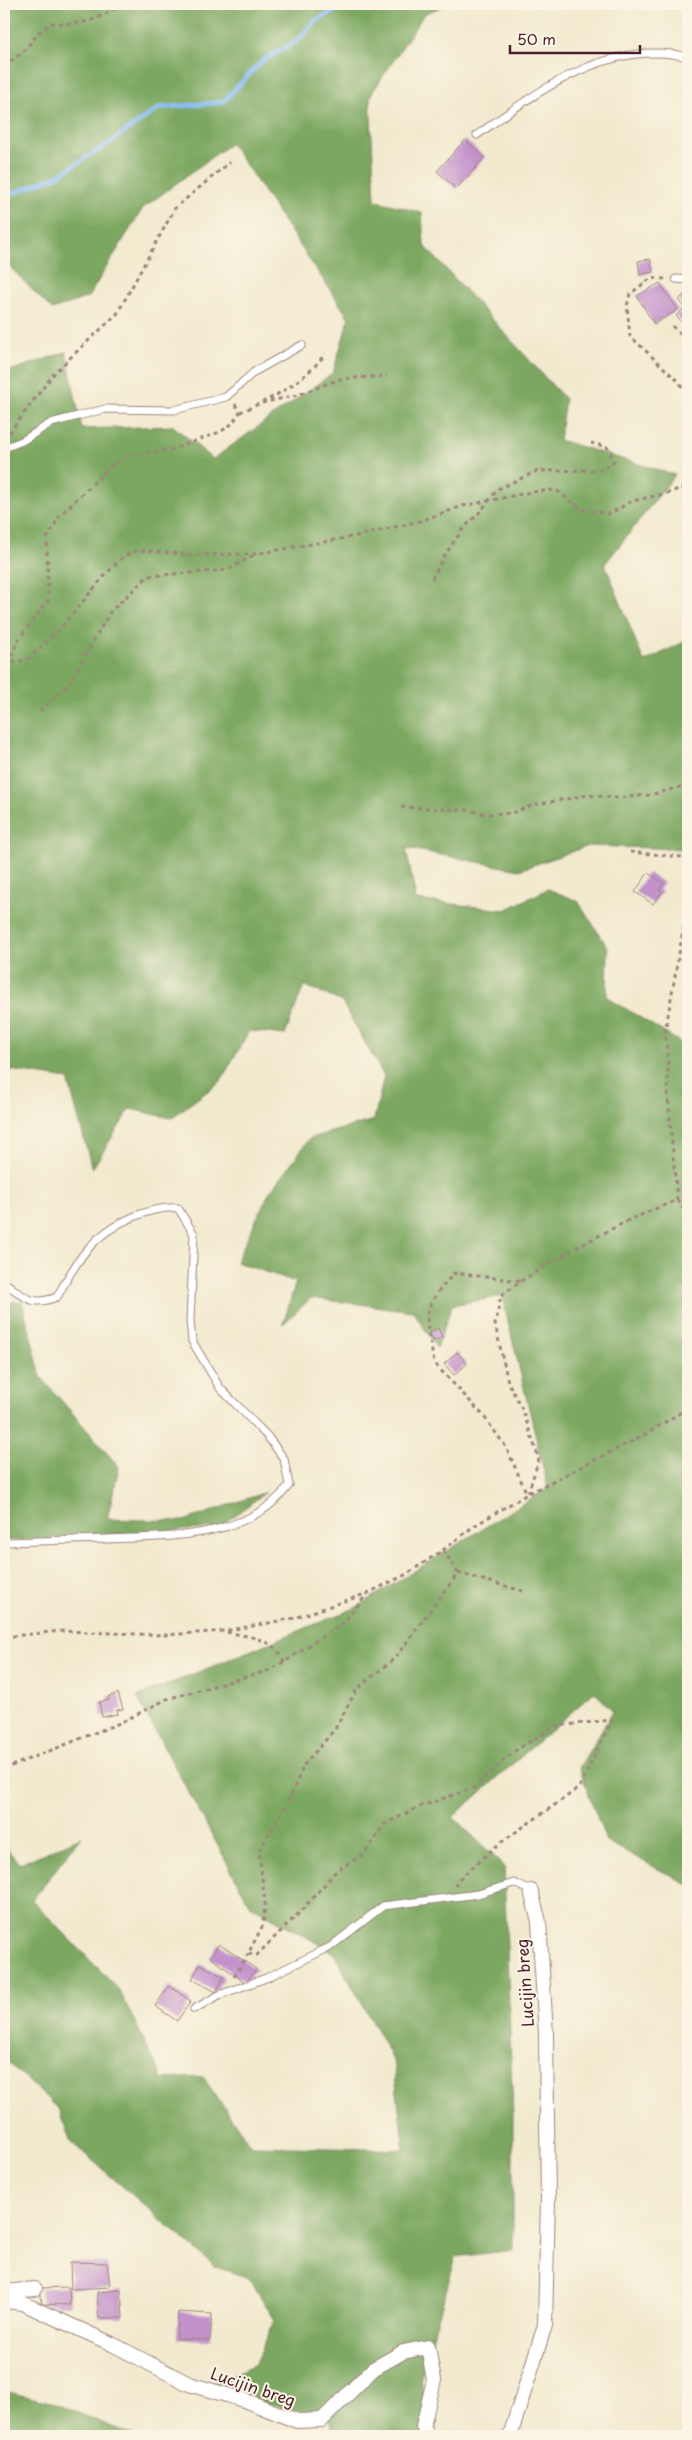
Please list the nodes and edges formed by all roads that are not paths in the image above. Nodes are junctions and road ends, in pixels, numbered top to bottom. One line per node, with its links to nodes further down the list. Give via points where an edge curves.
1 (688, 57): 2 (lane, via 650,52 617,56 578,72 523,102)
2 (477, 135)
3 (676, 279): 4 (lane)
4 (688, 280)
5 (302, 345): 6 (lane, via 254,372 226,397 174,410 105,409 51,423)
6 (4, 448)
7 (4, 1282): 8 (lane, via 26,1298 41,1303 57,1297 75,1264 95,1239 113,1225 164,1207 178,1208 194,1234 192,1341 220,1388 268,1438 284,1460 289,1485 279,1499 256,1513 219,1528 182,1536)
8 (4, 1542)
9 (531, 1891): 10 (lane, Lucijin breg, via 514,1883 478,1894 383,1906 330,1947); 14 (street, Lucijin breg, via 538,1922 546,2034 548,2199 545,2325)
10 (194, 2009)
11 (35, 2289): 12 (street, Lucijin breg)
12 (4, 2293): 13 (street, Lucijin breg, via 5,2301 22,2303 189,2384 244,2400 297,2421 322,2420 373,2369 403,2352 428,2347 434,2380 423,2426)
13 (427, 2436)
14 (510, 2436)

